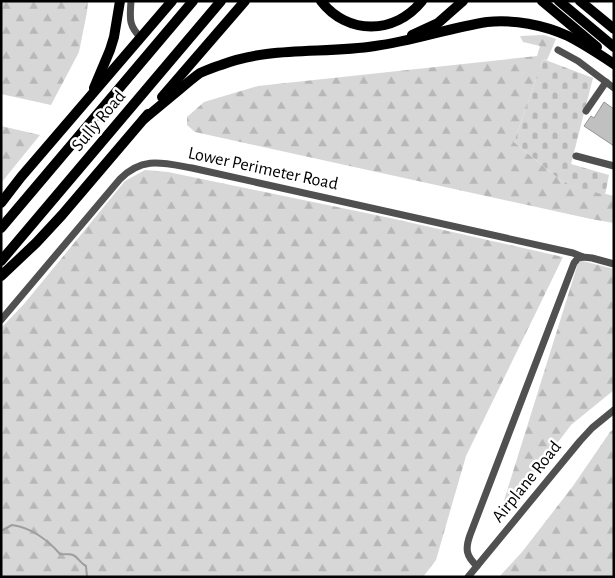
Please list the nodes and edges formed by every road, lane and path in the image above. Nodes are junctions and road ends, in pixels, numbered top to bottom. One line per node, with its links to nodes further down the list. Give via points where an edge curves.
1 (120, 1): 21 (highway, via 110,50)
2 (131, 1): 14 (street, via 130,21)
3 (172, 1): 14 (highway)
4 (193, 1): 27 (highway, Sully Road)
5 (221, 1): 29 (highway, Sully Road)
6 (245, 1): 23 (highway)
7 (321, 1): 8 (highway, via 340,19 371,27 400,20)
8 (422, 1)
9 (463, 1): 15 (highway, via 438,23)
10 (542, 1): 18 (highway)
11 (558, 1): 16 (highway)
12 (580, 1): 13 (highway)
13 (614, 30)
14 (141, 38): 21 (highway)
15 (386, 45): 18 (highway, via 470,25 512,22 542,27 567,36); 23 (highway, via 275,52 229,62 200,74)
16 (614, 47)
17 (558, 50): 19 (street)
18 (614, 62)
19 (606, 82): 20 (street); 22 (street)
20 (614, 88)
21 (90, 97): 26 (highway)
22 (586, 112)
23 (144, 119): 31 (highway, via 62,215)
24 (576, 156): 25 (street)
25 (614, 166)
26 (1, 203)
27 (1, 228)
28 (583, 257): 30 (street, Lower Perimeter Road); 32 (street, Lower Perimeter Road, via 192,168 150,163 134,168 120,179); 34 (street, via 574,263 470,535 468,554)
29 (1, 261)
30 (614, 264)
31 (1, 276)
32 (1, 320)
33 (614, 410): 34 (street, Airplane Road, via 580,441)
34 (477, 566): 35 (street, Airplane Road)
35 (468, 577)

